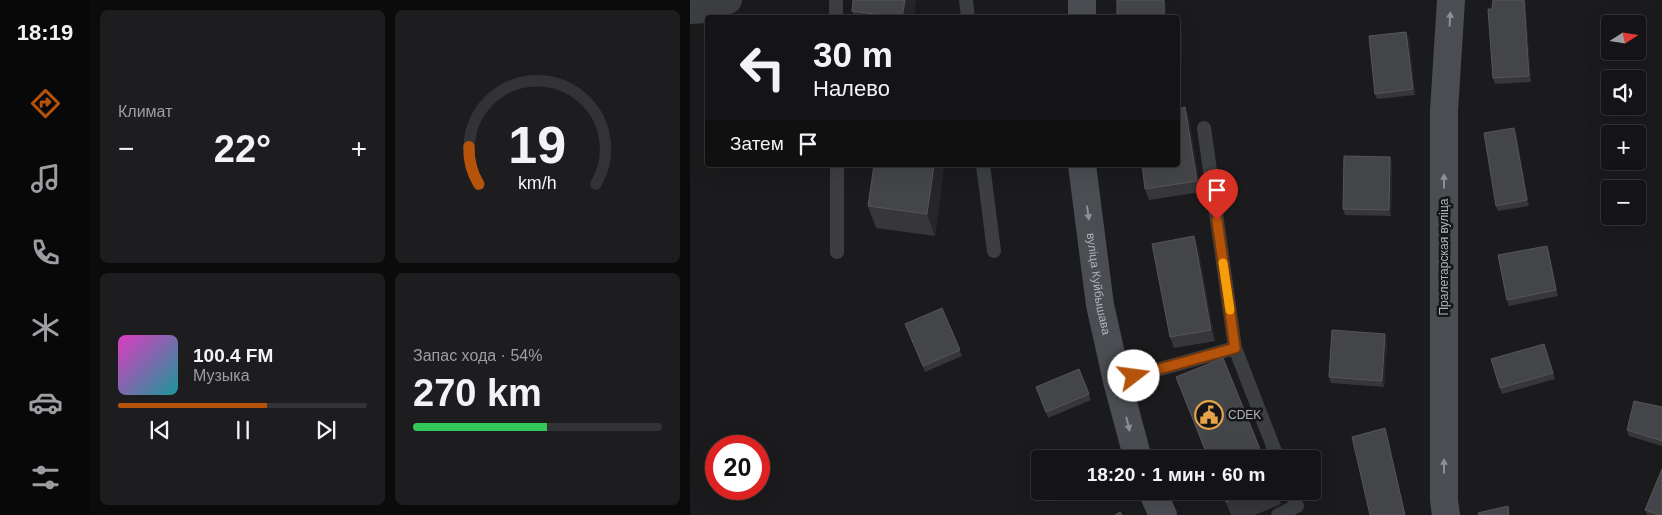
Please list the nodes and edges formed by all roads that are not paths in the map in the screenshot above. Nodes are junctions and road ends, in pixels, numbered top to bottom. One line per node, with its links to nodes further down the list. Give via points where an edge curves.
1 (728, 0): 6 (street, via 705,9)
2 (836, 0): 7 (lane)
3 (966, 0): 8 (lane)
4 (1082, 0): 9 (main road)
5 (1451, 0): 24 (main road, Пралетарская вуліца, one-way to 5, via 1444,112)
6 (690, 10)
7 (836, 15)
8 (968, 15)
9 (1082, 15)
10 (1204, 128): 16 (lane)
11 (837, 167): 15 (lane)
12 (983, 167): 14 (lane)
13 (1082, 167): 17 (main road, вуліца Куйбышава, one-way to 17, via 1100,305)
14 (994, 251)
15 (837, 252)
16 (1235, 348): 17 (lane); 19 (lane)
17 (1116, 381): 18 (main road, вуліца Куйбышава, one-way to 18)
18 (1135, 450)
19 (1275, 450)
20 (1156, 500): 22 (main road)
21 (1295, 500): 23 (lane, via 1297,506)
22 (1163, 515)
23 (1278, 515)
24 (1446, 515)

